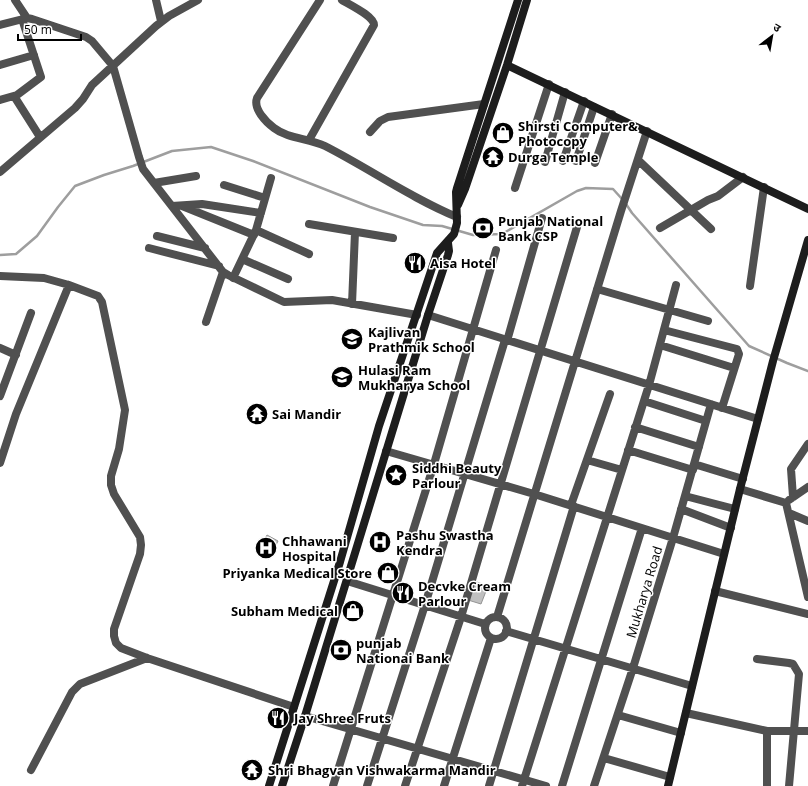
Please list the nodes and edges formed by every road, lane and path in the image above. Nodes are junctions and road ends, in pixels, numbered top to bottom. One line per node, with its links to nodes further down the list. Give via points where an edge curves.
1 (14, 0): 8 (street)
2 (156, 0): 9 (street)
3 (198, 0): 9 (street)
4 (320, 0): 26 (street, via 255,102 258,110 274,128 282,133)
5 (342, 0): 26 (street, via 370,18 374,25)
6 (518, 0): 20 (main road)
7 (527, 0): 13 (main road)
8 (24, 18): 10 (street); 11 (street); 14 (street, via 86,37)
9 (161, 21): 14 (street)
10 (0, 25)
11 (34, 55): 12 (street); 17 (street, via 41,77)
12 (0, 65)
13 (507, 65): 15 (main road); 45 (main road)
14 (112, 66): 25 (street, via 92,85 75,108); 36 (street, via 139,157)
15 (549, 84): 16 (main road); 39 (street)
16 (565, 92): 19 (main road); 30 (street)
17 (14, 96): 18 (street); 25 (street)
18 (0, 100)
19 (584, 101): 21 (main road); 28 (street)
20 (484, 104): 24 (street, via 388,116); 45 (main road, via 457,188)
21 (594, 106): 22 (main road); 29 (street)
22 (612, 114): 23 (main road); 31 (street)
23 (647, 131): 27 (street); 34 (main road)
24 (370, 132)
25 (40, 137): 32 (street)
26 (309, 140): 45 (street, via 326,146 432,207)
27 (638, 160): 43 (street); 69 (street)
28 (563, 161)
29 (576, 161)
30 (545, 162)
31 (595, 163)
32 (0, 172)
33 (196, 176): 36 (street)
34 (743, 177): 38 (main road); 43 (street)
35 (271, 178): 40 (street)
36 (154, 182): 41 (street)
37 (224, 186): 40 (street)
38 (764, 187): 42 (main road); 68 (street)
39 (515, 188)
40 (265, 198): 44 (street)
41 (175, 205): 44 (street, via 202,204); 51 (street); 58 (street)
42 (808, 208)
43 (694, 212): 49 (street); 50 (street)
44 (261, 213): 51 (street)
45 (457, 217): 56 (main road, via 454,234)
46 (542, 218): 79 (street)
47 (309, 224): 52 (street)
48 (577, 227): 82 (street)
49 (660, 228)
50 (711, 229)
51 (255, 232): 60 (street); 61 (street)
52 (355, 232): 54 (street); 70 (street)
53 (158, 236): 58 (street)
54 (393, 238)
55 (808, 240): 92 (main road)
56 (448, 243): 73 (main road, via 437,253); 74 (main road, via 449,251)
57 (149, 248): 62 (street)
58 (205, 248): 62 (street)
59 (496, 250): 77 (street)
60 (309, 254)
61 (242, 259): 64 (street); 65 (street)
62 (221, 269): 64 (street); 76 (street)
63 (0, 276): 66 (street, via 44,278)
64 (232, 278): 70 (street, via 284,302 332,300)
65 (288, 279)
66 (69, 285): 100 (street); 136 (street, via 98,296 102,302 124,399 125,410 111,485 140,538 141,545 114,636 121,648)
67 (676, 285): 71 (street)
68 (750, 286)
69 (597, 289): 71 (street); 84 (street)
70 (352, 304): 73 (street)
71 (669, 310): 75 (street); 78 (street)
72 (32, 314): 83 (street)
73 (417, 315): 141 (main road, via 379,426 340,562)
74 (428, 315): 77 (street); 98 (main road)
75 (708, 320)
76 (206, 322)
77 (473, 330): 79 (street); 101 (street)
78 (664, 330): 80 (street); 85 (street, via 735,348 739,354)
79 (506, 340): 82 (street); 104 (street)
80 (660, 345): 85 (street); 86 (street)
81 (0, 348): 83 (street)
82 (541, 351): 84 (street); 106 (street)
83 (16, 355): 88 (street)
84 (575, 362): 86 (street); 109 (street)
85 (734, 368): 91 (street)
86 (649, 385): 89 (street); 90 (street)
87 (610, 394): 99 (street)
88 (0, 396)
89 (644, 401): 93 (street); 94 (street)
90 (711, 404): 91 (street); 93 (street, Mukharya Road)
91 (722, 408): 92 (street)
92 (758, 419): 105 (main road)
93 (706, 421): 96 (street, Mukharya Road)
94 (635, 427): 96 (street); 97 (street)
95 (808, 444): 111 (street, via 791,469)
96 (699, 447): 102 (street, Mukharya Road)
97 (628, 450): 102 (street); 103 (street)
98 (386, 451): 101 (street); 123 (main road)
99 (587, 460): 103 (street); 113 (street)
100 (0, 463)
101 (434, 464): 104 (street); 125 (street)
102 (693, 467): 105 (street); 110 (street, Mukharya Road)
103 (622, 470): 117 (street)
104 (465, 474): 106 (street); 127 (street)
105 (743, 479): 108 (main road)
106 (501, 484): 109 (street); 129 (street)
107 (808, 487): 111 (street)
108 (740, 489): 112 (street); 115 (main road)
109 (534, 494): 113 (street); 130 (street)
110 (685, 496): 114 (street, Mukharya Road); 115 (street)
111 (792, 497): 112 (street)
112 (785, 502): 116 (street)
113 (572, 506): 117 (street); 134 (street)
114 (681, 509): 120 (street); 121 (street, Mukharya Road)
115 (735, 510): 120 (main road)
116 (789, 513): 118 (street); 126 (street)
117 (607, 517): 119 (street); 135 (street)
118 (808, 521)
119 (642, 528): 121 (street); 137 (street)
120 (731, 528): 122 (main road)
121 (673, 538): 122 (street); 139 (street, Mukharya Road)
122 (724, 554): 124 (main road)
123 (347, 581): 125 (street); 144 (main road)
124 (715, 591): 128 (street); 140 (main road)
125 (394, 596): 127 (street); 145 (street)
126 (808, 597)
127 (425, 605): 129 (street); 150 (street)
128 (808, 614)
129 (461, 617): 131 (street); 151 (street)
130 (497, 617): 131 (street, via 490,618); 132 (street, via 506,623)
131 (485, 624): 133 (street, via 486,632)
132 (506, 631): 133 (street, via 502,637); 134 (street)
133 (491, 638): 153 (street)
134 (534, 639): 135 (street); 155 (street)
135 (565, 648): 137 (street); 157 (street)
136 (148, 658): 141 (street); 154 (street, via 76,687)
137 (602, 659): 139 (street); 166 (street)
138 (757, 659): 147 (street, via 794,664 796,668 798,674)
139 (633, 668): 140 (street); 143 (street, Mukharya Road)
140 (692, 686): 142 (main road)
141 (294, 707): 158 (main road)
142 (686, 713): 146 (street); 149 (main road)
143 (618, 715): 149 (street); 152 (street, Mukharya Road)
144 (305, 716): 145 (street); 159 (main road)
145 (352, 729): 150 (street); 160 (street)
146 (767, 731): 147 (street); 169 (street)
147 (793, 731): 148 (street); 170 (street)
148 (808, 731)
149 (681, 733): 156 (main road)
150 (381, 738): 151 (street); 161 (street)
151 (417, 748): 153 (street); 162 (street)
152 (604, 758): 156 (street); 167 (street, Mukharya Road)
153 (452, 759): 155 (street); 163 (street)
154 (31, 770)
155 (494, 771): 157 (street); 164 (street)
156 (670, 777): 168 (main road)
157 (523, 783): 165 (street)
158 (269, 786)
159 (282, 786)
160 (334, 786)
161 (367, 786)
162 (405, 786)
163 (444, 786)
164 (489, 786)
165 (546, 786)
166 (562, 786)
167 (594, 786)
168 (668, 786)
169 (767, 786)
170 (788, 786)

